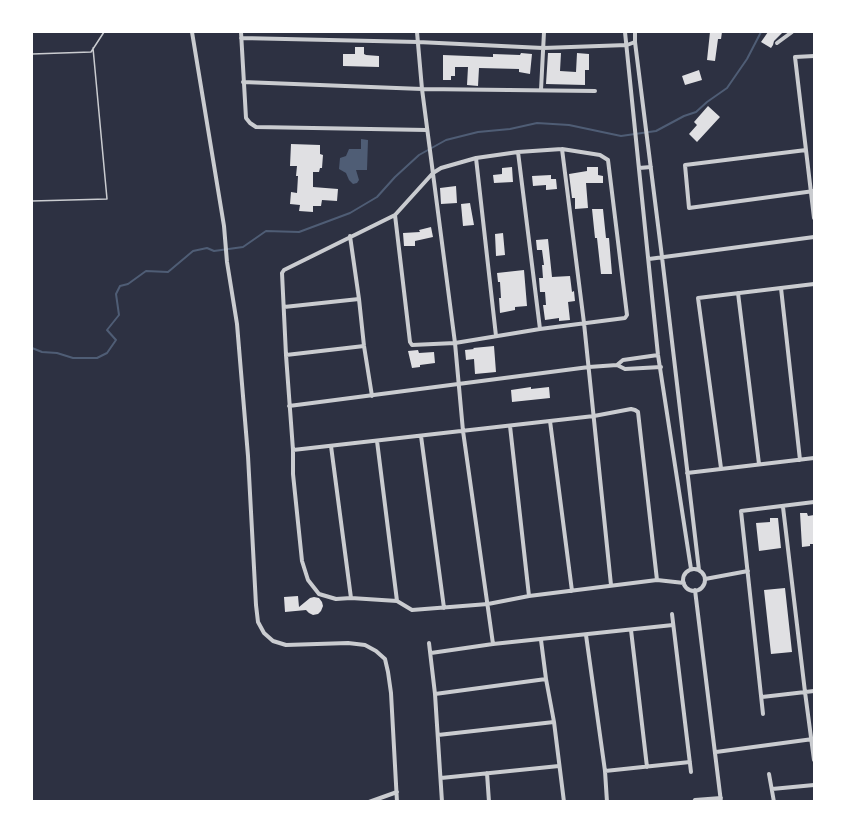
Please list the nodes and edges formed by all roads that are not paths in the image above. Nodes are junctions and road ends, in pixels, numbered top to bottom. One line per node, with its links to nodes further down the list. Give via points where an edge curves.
1 (104, 32): 14 (lane)
2 (192, 32): 114 (street, via 237,324 258,622 273,641 286,645 364,645 385,659)
3 (241, 32): 9 (street)
4 (417, 32): 10 (street)
5 (544, 32): 15 (street)
6 (626, 32): 13 (street)
7 (635, 32): 11 (street)
8 (792, 32): 12 (street)
9 (241, 38): 10 (street); 18 (street)
10 (418, 42): 15 (street); 19 (street)
11 (635, 42): 13 (street); 27 (street)
12 (777, 43)
13 (627, 45): 15 (street); 28 (street)
14 (93, 48): 16 (lane, via 91,52); 31 (lane, via 107,199)
15 (543, 48): 20 (street)
16 (32, 54)
17 (814, 56): 24 (street, via 795,57)
18 (243, 82): 19 (street); 22 (street, via 246,118 256,127)
19 (422, 89): 20 (street); 22 (street)
20 (541, 90): 21 (street)
21 (595, 92)
22 (427, 129): 29 (street)
23 (562, 149): 25 (street); 43 (street); 43 (street, via 600,155 608,160 627,315)
24 (806, 150): 30 (street); 30 (street, via 685,165 689,208)
25 (518, 152): 26 (street); 44 (street)
26 (476, 158): 29 (street); 45 (street)
27 (651, 167): 28 (street); 36 (street)
28 (639, 168): 37 (street)
29 (433, 173): 32 (street); 46 (street)
30 (813, 191): 33 (street)
31 (32, 201)
32 (395, 215): 34 (street); 46 (street, via 410,342)
33 (814, 218)
34 (350, 236): 41 (street); 42 (street, via 284,270)
35 (814, 237): 36 (street)
36 (662, 257): 37 (street); 68 (street)
37 (649, 259): 49 (street)
38 (814, 284): 39 (street)
39 (781, 288): 40 (street); 65 (street)
40 (738, 293): 66 (street); 67 (street, via 698,298)
41 (359, 299): 42 (street); 47 (street)
42 (284, 307): 48 (street)
43 (584, 323): 44 (street); 51 (street)
44 (540, 329): 45 (street)
45 (496, 336): 46 (street)
46 (455, 343): 53 (street)
47 (364, 346): 48 (street); 54 (street)
48 (286, 355): 55 (street)
49 (658, 355): 50 (street, via 623,360); 52 (street)
50 (617, 365): 51 (street); 52 (street, via 625,369)
51 (589, 367): 53 (street); 56 (street)
52 (661, 367): 71 (street)
53 (459, 384): 54 (street); 59 (street)
54 (372, 396): 55 (street)
55 (289, 406): 63 (street)
56 (594, 416): 57 (street); 75 (street, via 631,409 638,412); 77 (street)
57 (550, 421): 58 (street); 79 (street)
58 (510, 426): 59 (street); 80 (street)
59 (463, 431): 60 (street); 83 (street)
60 (421, 436): 61 (street); 84 (street)
61 (377, 441): 62 (street); 82 (street)
62 (331, 446): 63 (street); 81 (street)
63 (293, 450): 81 (street, via 302,561 308,580 319,594)
64 (814, 458): 65 (street)
65 (800, 460): 66 (street)
66 (759, 464): 67 (street)
67 (721, 468): 68 (street)
68 (687, 473): 72 (street)
69 (814, 502): 70 (street)
70 (783, 507): 73 (street, via 741,512); 95 (street)
71 (691, 569): 72 (street); 76 (street)
72 (699, 570): 74 (street)
73 (748, 571): 74 (street); 97 (street)
74 (705, 579): 78 (street, via 701,588)
75 (657, 580): 76 (street); 77 (street)
76 (684, 583): 78 (street)
77 (611, 585): 79 (street)
78 (695, 590): 102 (street)
79 (572, 591): 80 (street)
80 (529, 596): 83 (street)
81 (351, 598): 82 (street)
82 (397, 602): 84 (street, via 412,610)
83 (488, 604): 84 (street); 91 (street)
84 (444, 608)
85 (672, 614): 86 (street)
86 (673, 625): 87 (street); 104 (street)
87 (631, 630): 88 (street); 106 (street)
88 (586, 635): 89 (street); 107 (street)
89 (541, 640): 91 (street); 93 (street)
90 (429, 643): 92 (street)
91 (493, 644): 92 (street)
92 (430, 653): 96 (street)
93 (546, 679): 96 (street); 99 (street)
94 (814, 691): 95 (street)
95 (805, 692): 97 (street); 101 (street)
96 (435, 694): 100 (street)
97 (762, 697): 98 (street)
98 (763, 714)
99 (554, 722): 100 (street); 105 (street)
100 (438, 735): 111 (street)
101 (813, 739): 102 (street); 103 (street)
102 (716, 752): 115 (street)
103 (814, 760)
104 (690, 762): 106 (street); 108 (street)
105 (559, 766): 109 (street); 120 (street)
106 (647, 767): 107 (street)
107 (605, 771): 121 (street)
108 (691, 772)
109 (487, 773): 111 (street); 119 (street)
110 (769, 774): 113 (street)
111 (441, 778): 118 (street)
112 (814, 785): 113 (street)
113 (772, 789): 123 (street)
114 (397, 792): 116 (street); 117 (street)
115 (721, 800): 122 (street)
116 (369, 801)
117 (398, 801)
118 (442, 801)
119 (489, 801)
120 (564, 801)
121 (607, 801)
122 (694, 801)
123 (774, 801)

